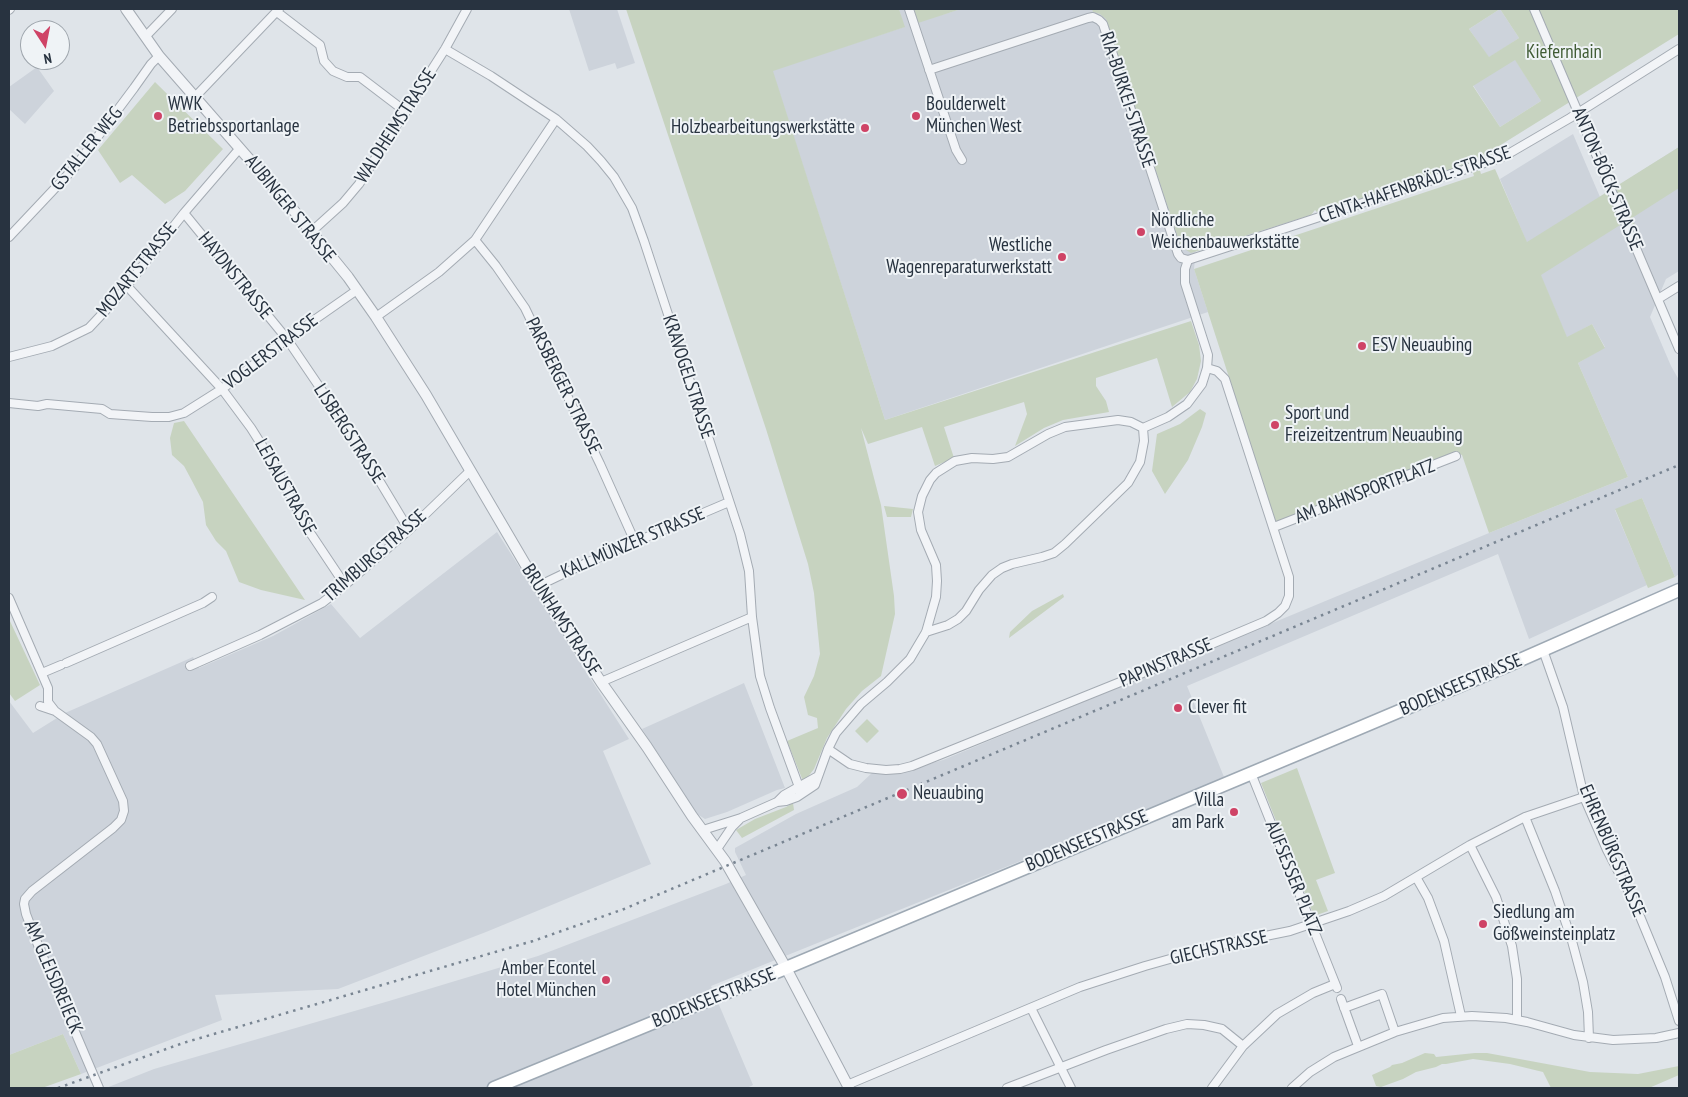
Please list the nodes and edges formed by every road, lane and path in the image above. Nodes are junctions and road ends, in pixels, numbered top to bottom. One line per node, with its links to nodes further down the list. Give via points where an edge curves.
1 (126, 9): 7 (street, AUBINGER STRASSE)
2 (172, 9): 7 (street)
3 (467, 9): 8 (street, WALDHEIMSTRASSE)
4 (909, 9): 11 (street)
5 (1534, 9): 14 (street, ANTON-BÖCK-STRASSE)
6 (278, 10): 12 (street); 13 (street, via 320,45 324,61 332,71 347,77 360,77)
7 (146, 36): 10 (street, AUBINGER STRASSE)
8 (445, 49): 13 (street, WALDHEIMSTRASSE); 15 (street, KRAVOGELSTRASSE)
9 (1679, 49): 14 (street, CENTA-HAFENBRÄDL-STRASSE)
10 (159, 56): 12 (street, AUBINGER STRASSE); 20 (street, GSTALLER WEG, via 75,167)
11 (929, 70): 17 (street); 22 (street, RIA-BURKEI-STRASSE, via 1088,18 1099,20 1103,24 1178,254)
12 (194, 98): 16 (street, AUBINGER STRASSE)
13 (406, 112): 19 (street, WALDHEIMSTRASSE, via 359,184)
14 (1578, 113): 22 (street, CENTA-HAFENBRÄDL-STRASSE, via 1503,157); 27 (street, ANTON-BÖCK-STRASSE)
15 (556, 119): 21 (street); 38 (street, KRAVOGELSTRASSE, via 601,160 632,208)
16 (240, 148): 18 (street, MOZARTSTRASSE); 19 (street, AUBINGER STRASSE)
17 (962, 160)
18 (184, 213): 24 (street, MOZARTSTRASSE); 29 (street, HAYDNSTRASSE)
19 (311, 232): 23 (street, AUBINGER STRASSE)
20 (9, 237)
21 (475, 240): 28 (street, via 439,272); 41 (street, PARSBERGER STRASSE, via 525,308)
22 (1188, 260): 32 (street, via 1185,283 1208,355)
23 (341, 270): 26 (street, BRUNHAMSTRASSE)
24 (127, 286): 31 (street, MOZARTSTRASSE, via 89,328 52,346); 33 (street, LEISAUSTRASSE)
25 (1679, 286): 27 (street)
26 (357, 290): 28 (street, BRUNHAMSTRASSE); 29 (street, VOGLERSTRASSE)
27 (1658, 299): 30 (street, ANTON-BÖCK-STRASSE)
28 (376, 317): 37 (street, BRUNHAMSTRASSE)
29 (287, 339): 33 (street, VOGLERSTRASSE); 40 (street, LISBERGSTRASSE, via 350,432)
30 (1679, 349)
31 (9, 357)
32 (1207, 368): 35 (street, via 1202,384 1187,404); 39 (street, PAPINSTRASSE, via 1217,371 1225,379)
33 (222, 389): 34 (street, VOGLERSTRASSE, via 184,413 168,417); 42 (street, LEISAUSTRASSE, via 252,428 307,528)
34 (9, 403)
35 (1143, 428): 48 (street, via 1140,462 1132,477 1065,544 1042,558 1002,568 979,590 958,619); 48 (street, via 1118,420 1065,427 1008,457 955,461 936,473 922,496 918,512 921,530 936,565 935,605)
36 (1456, 456): 39 (street, AM BAHNSPORTPLATZ)
37 (470, 471): 40 (street, TRIMBURGSTRASSE); 43 (street, BRUNHAMSTRASSE)
38 (729, 502): 41 (street, KALLMÜNZER STRASSE); 47 (street, KRAVOGELSTRASSE, via 749,571)
39 (1274, 527): 55 (street, PAPINSTRASSE, via 1290,586 1285,606 1266,621 912,766 886,770 866,768 850,764)
40 (409, 530): 42 (street, TRIMBURGSTRASSE)
41 (635, 542): 43 (street, KALLMÜNZER STRASSE)
42 (345, 586): 50 (street, TRIMBURGSTRASSE, via 290,620)
43 (538, 586): 52 (street, BRUNHAMSTRASSE)
44 (1679, 590): 49 (main road, BODENSEESTRASSE)
45 (212, 597): 51 (street)
46 (9, 598): 51 (street)
47 (752, 617): 52 (street); 58 (street, KRAVOGELSTRASSE, via 760,676)
48 (926, 632): 55 (street, via 910,659 861,704 836,733)
49 (1543, 650): 56 (main road, BODENSEESTRASSE); 59 (street, EHRENBÜRGSTRASSE, via 1563,707)
50 (190, 666)
51 (42, 673): 54 (street, via 48,688 48,702)
52 (601, 682): 63 (street, BRUNHAMSTRASSE)
53 (40, 706): 54 (street, AM GLEISDREIECK)
54 (55, 710): 82 (street, AM GLEISDREIECK, via 97,744 123,801 121,820 114,828 32,891 24,904)
55 (828, 749): 57 (street)
56 (1251, 773): 67 (street, AUFSESSER PLATZ); 68 (main road, BODENSEESTRASSE)
57 (819, 776): 58 (street); 60 (street, via 815,786 809,790)
58 (799, 787): 60 (street)
59 (1584, 797): 61 (street, GIECHSTRASSE); 74 (street, EHRENBÜRGSTRASSE, via 1634,902)
60 (778, 802): 62 (street)
61 (1525, 817): 64 (street, GIECHSTRASSE); 77 (street, via 1572,941 1583,982)
62 (740, 818): 63 (street); 65 (street)
63 (703, 830): 65 (street, BRUNHAMSTRASSE)
64 (1470, 845): 66 (street, GIECHSTRASSE); 73 (street, via 1496,897 1512,946 1517,979)
65 (717, 849): 68 (street, BRUNHAMSTRASSE)
66 (1416, 877): 67 (street, GIECHSTRASSE, via 1384,896); 72 (street, via 1428,898 1444,941)
67 (1312, 924): 70 (street, GIECHSTRASSE, via 1144,966 1080,987); 78 (street, AUFSESSER PLATZ, via 1336,986 1313,993 1277,1014)
68 (786, 968): 81 (street, BRUNHAMSTRASSE); 83 (main road, BODENSEESTRASSE)
69 (1341, 999): 71 (street)
70 (1031, 1008): 80 (street); 81 (street, GIECHSTRASSE)
71 (1344, 1008): 75 (street, via 1382,994); 79 (street)
72 (1461, 1016): 73 (street); 75 (street)
73 (1517, 1019): 77 (street)
74 (1679, 1021)
75 (1395, 1032): 79 (street)
76 (1679, 1032): 77 (street, via 1640,1040)
77 (1589, 1038)
78 (1243, 1046): 80 (street, via 1222,1029 1187,1024); 86 (street, AUFSESSER PLATZ)
79 (1358, 1046): 87 (street, via 1310,1072)
80 (1060, 1067): 84 (street); 85 (street)
81 (848, 1087)
82 (99, 1088)
83 (494, 1088)
84 (1007, 1088)
85 (1071, 1088)
86 (1212, 1088)
87 (1292, 1088)

